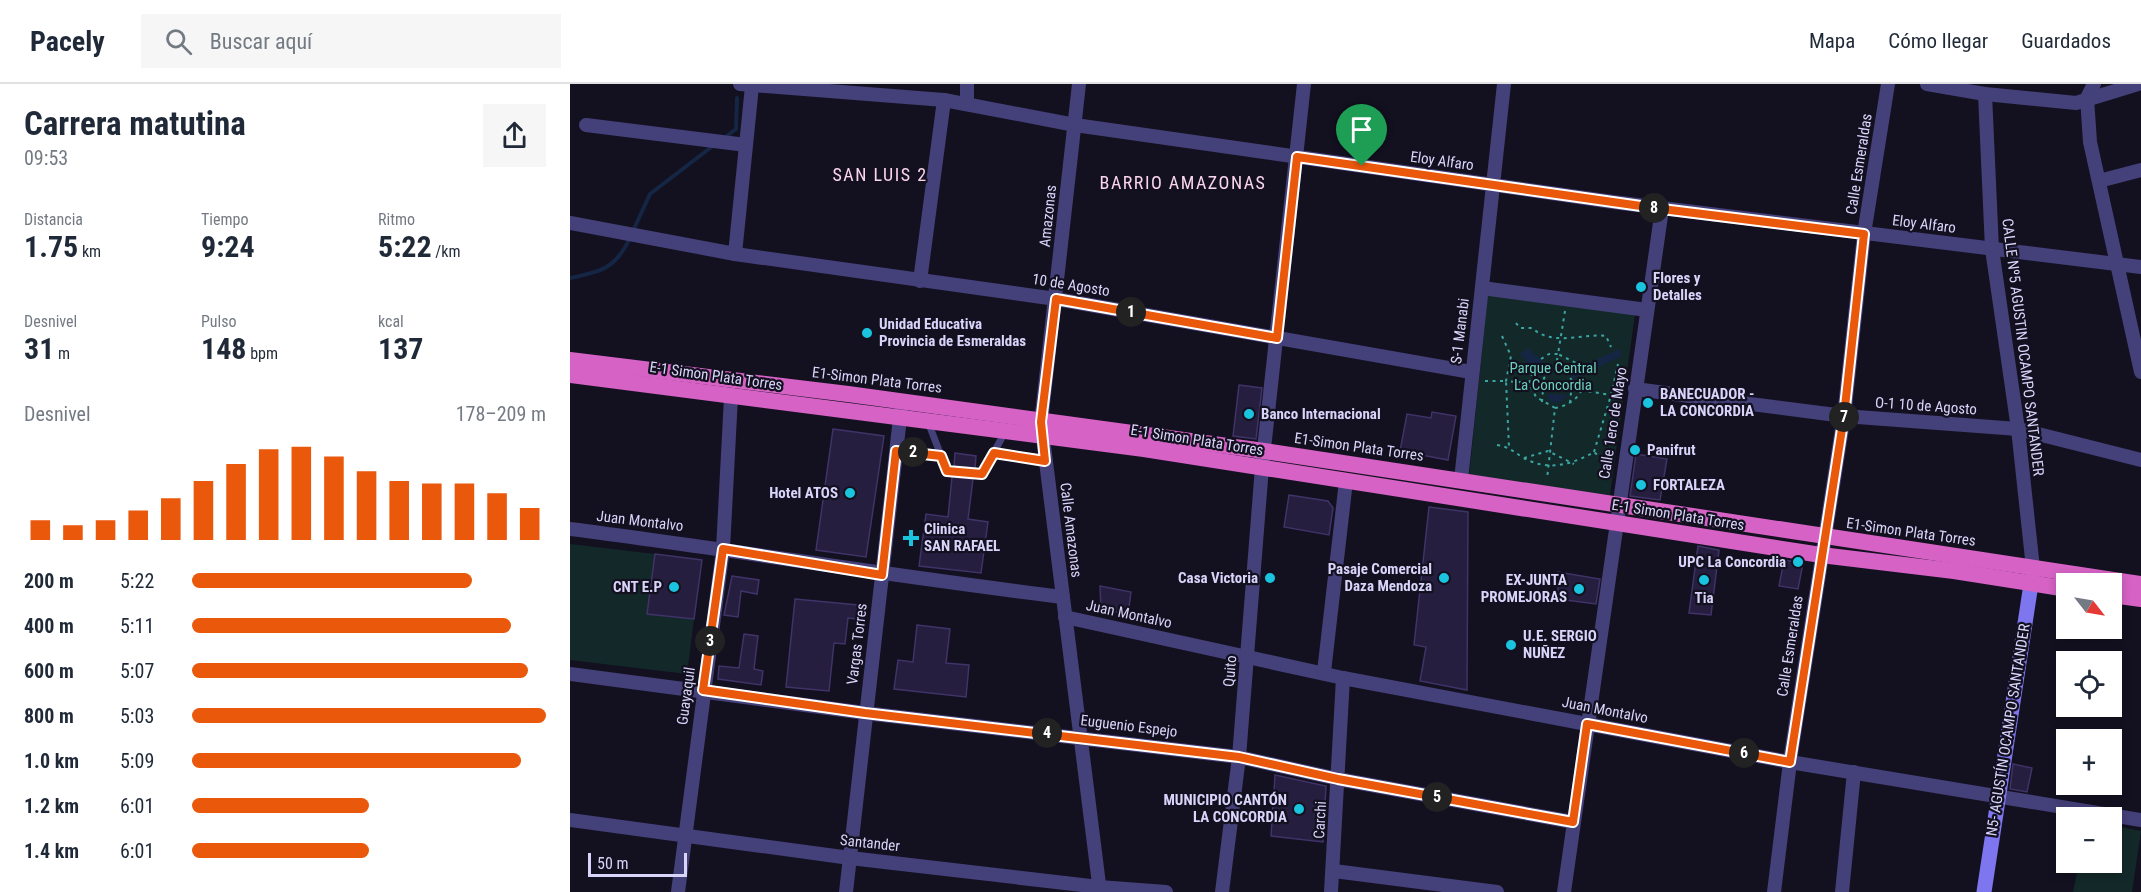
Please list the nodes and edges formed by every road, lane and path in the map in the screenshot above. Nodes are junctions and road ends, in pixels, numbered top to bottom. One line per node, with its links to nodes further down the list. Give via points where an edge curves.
1 (967, 84): 14 (street)
2 (1079, 84): 16 (street, Amazonas)
3 (1304, 84): 18 (street, Quito)
4 (1504, 84): 21 (street, S-1 Manabi)
5 (1888, 84): 24 (street, Calle Esmeraldas)
6 (1927, 84): 11 (street)
7 (2094, 84): 12 (street)
8 (2138, 84): 12 (street)
9 (746, 85): 13 (street, Eloy Alfaro); 17 (street)
10 (2014, 91): 11 (street); 12 (street, via 2076,102)
11 (1985, 94): 25 (street, CALLE Nº5 AGUSTIN OCAMPO SANTANDER)
12 (2087, 98): 20 (street, via 2090,142)
13 (944, 100): 14 (street, Eloy Alfaro); 29 (street)
14 (967, 104): 16 (street, Eloy Alfaro)
15 (586, 125): 17 (street)
16 (1075, 125): 18 (street, Eloy Alfaro); 31 (street, Amazonas)
17 (746, 146): 26 (street)
18 (1297, 157): 21 (street, Eloy Alfaro); 36 (street, Quito)
19 (2141, 170): 20 (street)
20 (2099, 181): 27 (street)
21 (1491, 185): 22 (street, Eloy Alfaro); 30 (street, S-1 Manabi)
22 (1662, 209): 24 (street, Eloy Alfaro); 33 (street, Calle 1ero de Mayo)
23 (570, 223): 26 (street, 10 de Agosto)
24 (1864, 234): 25 (street, Eloy Alfaro); 61 (street, Calle Esmeraldas)
25 (1992, 249): 27 (street, Eloy Alfaro); 64 (street, CALLE Nº5 AGUSTIN OCAMPO SANTANDER)
26 (735, 254): 29 (street, 10 de Agosto)
27 (2116, 264): 28 (street, Eloy Alfaro); 46 (street)
28 (2141, 267)
29 (921, 281): 31 (street, 10 de Agosto)
30 (1482, 288): 32 (street); 48 (street, S-1 Manabi)
31 (1056, 299): 36 (street, 10 de Agosto); 65 (street, Amazonas)
32 (1567, 299): 33 (street); 37 (path)
33 (1647, 310): 52 (street, Calle 1ero de Mayo)
34 (1516, 324): 37 (path)
35 (1502, 336): 50 (path, via 1511,356)
36 (1277, 338): 48 (street, 10 de Agosto); 76 (street, Quito)
37 (1561, 338): 38 (path, via 1601,336 1609,339); 39 (path)
38 (1611, 347)
39 (1558, 354): 40 (path); 43 (path); 44 (path)
40 (1541, 359)
41 (570, 360): 57 (highway, E1-Simon Plata Torres)
42 (1618, 364): 54 (path)
43 (1580, 365)
44 (1556, 367): 58 (path, via 1544,378); 59 (path, via 1568,372 1572,381)
45 (1534, 369): 51 (path)
46 (2141, 372)
47 (570, 375): 55 (highway, E-1 Simon Plata Torres)
48 (1475, 376): 50 (path); 81 (street, S-1 Manabi)
49 (1583, 377): 53 (path)
50 (1506, 381): 51 (path); 68 (path)
51 (1529, 383): 58 (path)
52 (1635, 389): 61 (street, O-1 10 de Agosto); 84 (street, Calle 1ero de Mayo)
53 (1581, 390): 54 (path); 59 (path)
54 (1611, 395): 56 (path); 71 (path)
55 (731, 397): 62 (highway, E-1 Simon Plata Torres); 87 (street, Guayaquil)
56 (1623, 398)
57 (902, 401): 62 (street, Vargas Torres); 65 (highway, E1-Simon Plata Torres)
58 (1542, 402): 60 (path)
59 (1570, 404): 60 (path)
60 (1555, 408): 70 (path)
61 (1844, 416): 64 (street, O-1 10 de Agosto); 86 (street, Calle Esmeraldas)
62 (900, 419): 63 (highway, E-1 Simon Plata Torres); 69 (street, Vargas Torres)
63 (928, 422): 66 (highway, E-1 Simon Plata Torres); 73 (lane)
64 (2018, 429): 77 (street, O-1 10 de Agosto); 89 (street, CALLE Nº5 AGUSTIN OCAMPO SANTANDER)
65 (1041, 430): 66 (highway, E-1 Simon Plata Torres); 76 (highway, E1-Simon Plata Torres); 78 (street, Calle Amazonas)
66 (1005, 432): 72 (lane)
67 (1497, 445): 68 (path)
68 (1509, 447): 74 (path)
69 (896, 451): 73 (lane); 90 (street, Vargas Torres)
70 (1548, 451): 74 (path); 79 (path); 80 (path)
71 (1594, 452): 75 (path); 79 (path)
72 (994, 453): 73 (lane, via 982,474 947,471); 78 (lane)
73 (941, 456)
74 (1524, 458): 80 (path)
75 (1601, 458)
76 (1263, 459): 81 (highway, E1-Simon Plata Torres); 82 (highway, E-1 Simon Plata Torres); 98 (street, Quito)
77 (2141, 460)
78 (1045, 461): 95 (street, Calle Amazonas)
79 (1574, 464): 80 (path)
80 (1548, 466): 83 (path)
81 (1461, 480): 83 (highway, E1-Simon Plata Torres)
82 (1346, 481): 84 (highway, E-1 Simon Plata Torres); 99 (street)
83 (1545, 494): 84 (highway, E1-Simon Plata Torres)
84 (1616, 514): 86 (highway, E1-Simon Plata Torres); 88 (highway, E-1 Simon Plata Torres); 104 (street, Calle 1ero de Mayo)
85 (570, 529): 87 (street, Juan Montalvo)
86 (1823, 537): 88 (street, Calle Esmeraldas); 89 (highway, E1-Simon Plata Torres)
87 (723, 549): 90 (street, Juan Montalvo); 102 (street, Guayaquil)
88 (1821, 555): 92 (highway, E-1 Simon Plata Torres, via 1954,571); 107 (street, Calle Esmeraldas)
89 (2033, 568): 91 (highway, E1-Simon Plata Torres); 92 (main road, N5- AGUSTÍN OCAMPO SANTANDER)
90 (882, 575): 95 (street, Juan Montalvo); 103 (street, Vargas Torres)
91 (2141, 584)
92 (2030, 585): 93 (highway, E-1 Simon Plata Torres); 110 (main road, N5- AGUSTÍN OCAMPO SANTANDER)
93 (2056, 589)
94 (2122, 596): 96 (highway)
95 (1062, 597): 97 (street, Calle Amazonas)
96 (2141, 599)
97 (1065, 617): 98 (street, Juan Montalvo); 105 (street, Calle Amazonas)
98 (1248, 656): 99 (street, Juan Montalvo); 106 (street, Quito)
99 (1324, 672): 101 (street, Juan Montalvo)
100 (570, 674): 102 (street, Euguenio Espejo)
101 (1343, 678): 104 (street, Juan Montalvo); 109 (street, Carchi)
102 (703, 690): 103 (street, Euguenio Espejo); 114 (street, Guayaquil)
103 (865, 713): 105 (street, Euguenio Espejo); 115 (street, Vargas Torres)
104 (1587, 724): 107 (street, Juan Montalvo); 113 (street, Calle 1ero de Mayo)
105 (1081, 736): 106 (street, Euguenio Espejo); 117 (street, Calle Amazonas)
106 (1239, 757): 109 (street, Euguenio Espejo); 121 (street, Quito)
107 (1790, 762): 108 (street, Juan Montalvo); 125 (street, Calle Esmeraldas)
108 (1854, 772): 110 (street, Juan Montalvo); 126 (street)
109 (1338, 779): 113 (street, Euguenio Espejo); 116 (street, Carchi)
110 (1999, 795): 112 (street, Juan Montalvo); 127 (main road, N5- AGUSTÍN OCAMPO SANTANDER)
111 (570, 820): 114 (street, Santander)
112 (2141, 820)
113 (1573, 822): 124 (street, Calle 1ero de Mayo)
114 (684, 836): 115 (street, Santander); 118 (street, Guayaquil)
115 (850, 858): 117 (street, Santander); 119 (street, Vargas Torres)
116 (1334, 871): 122 (street, Carchi); 123 (street)
117 (1100, 890): 120 (street, Santander)
118 (678, 892)
119 (846, 892)
120 (1167, 892)
121 (1222, 892)
122 (1331, 892)
123 (1497, 892)
124 (1564, 892)
125 (1774, 892)
126 (1842, 892)
127 (1984, 892)

